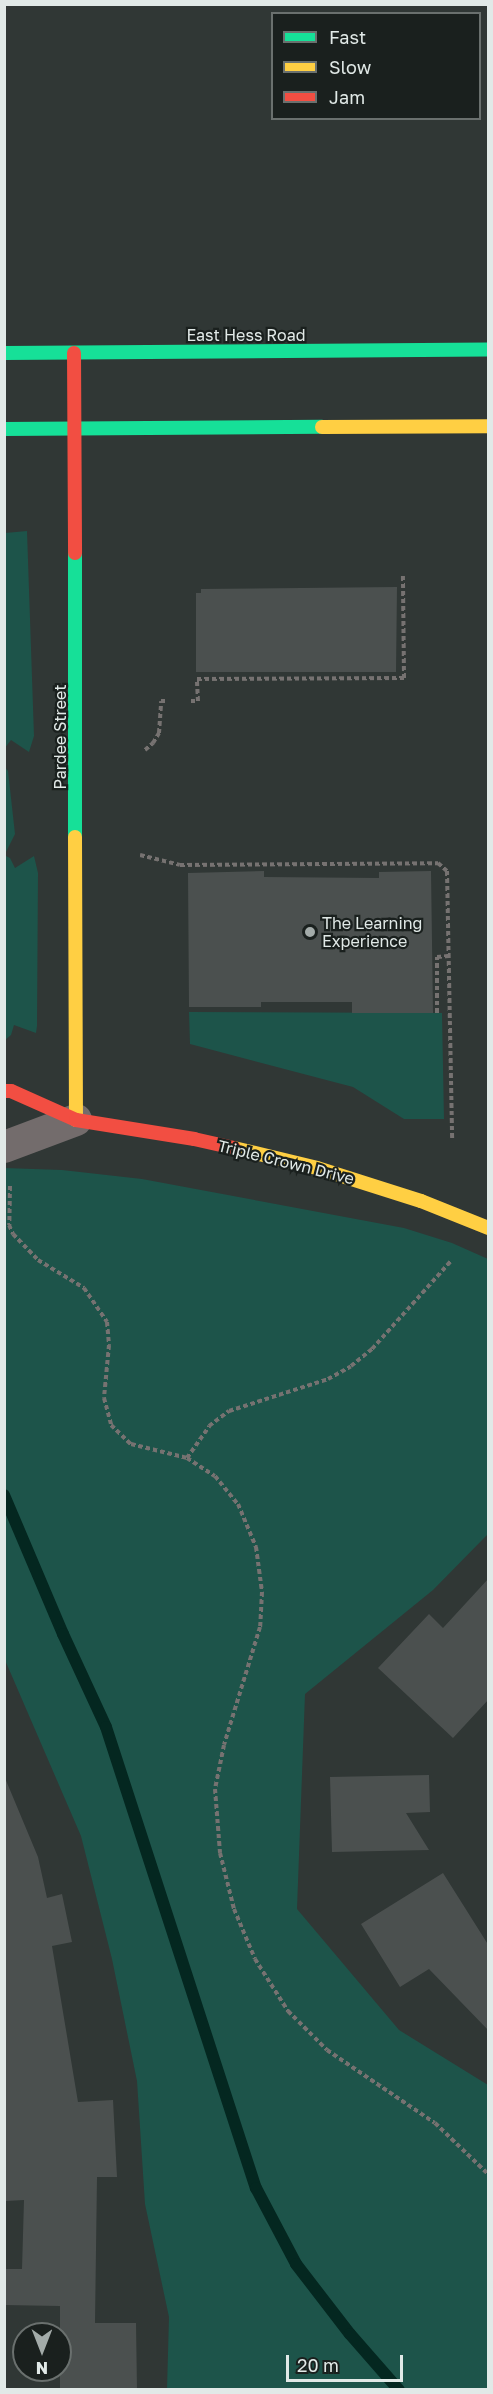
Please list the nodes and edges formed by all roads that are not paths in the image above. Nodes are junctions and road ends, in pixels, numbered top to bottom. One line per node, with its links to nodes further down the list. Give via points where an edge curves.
1 (489, 350): 3 (street, East Hess Road)
2 (4, 353): 3 (street, East Hess Road)
3 (74, 353): 6 (street, Pardee Street)
4 (489, 426): 6 (street)
5 (4, 429): 6 (street)
6 (75, 429): 8 (street, Pardee Street)
7 (4, 1091): 8 (street, Triple Crown Drive)
8 (76, 1120): 9 (street, Triple Crown Drive); 10 (street, Triple Crown Drive, via 194,1139 317,1168)
9 (4, 1147)
10 (489, 1228)

